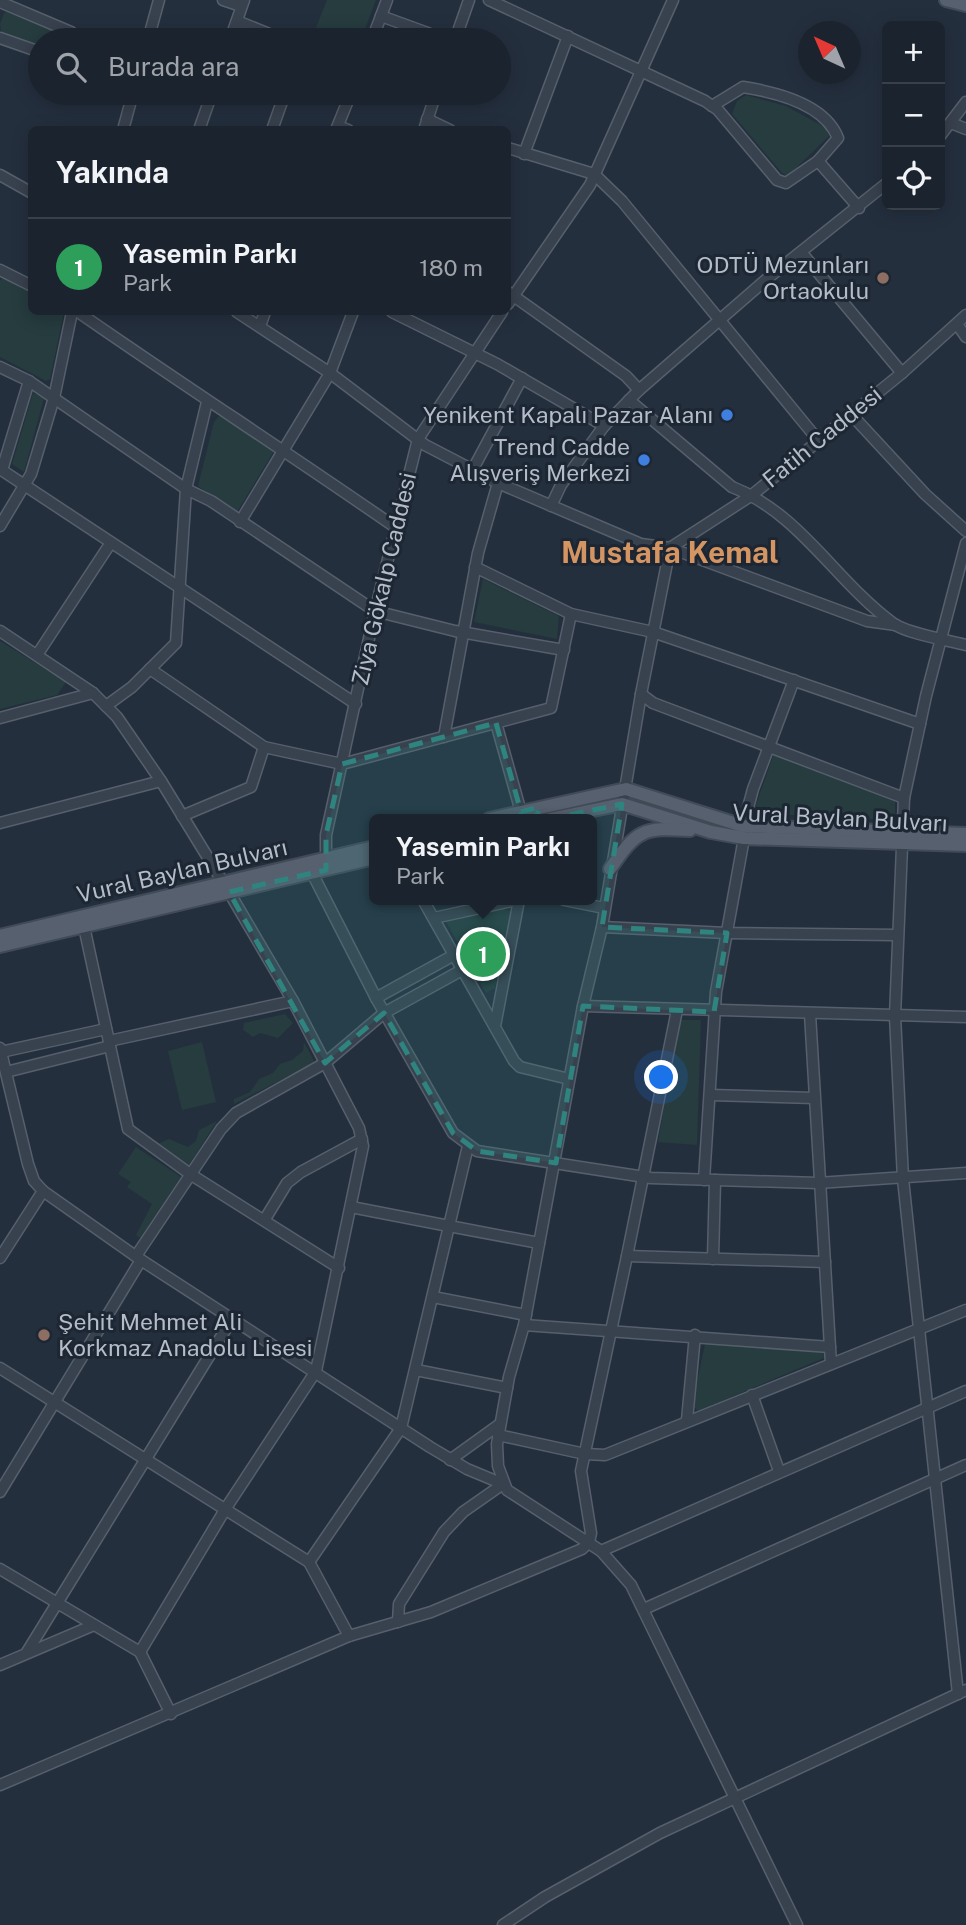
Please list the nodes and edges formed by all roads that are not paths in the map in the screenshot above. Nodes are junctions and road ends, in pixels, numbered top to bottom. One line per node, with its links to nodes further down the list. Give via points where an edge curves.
1 (159, 0): 14 (street)
2 (223, 0): 9 (street)
3 (387, 0): 11 (street)
4 (469, 0): 19 (street)
5 (488, 0): 20 (street)
6 (673, 0): 23 (street)
7 (946, 0): 10 (main road)
8 (0, 3): 13 (street)
9 (243, 3): 12 (street)
10 (966, 5)
11 (381, 16): 17 (street); 18 (street)
12 (237, 21): 15 (street); 16 (street)
13 (61, 28)
14 (151, 28)
15 (234, 28)
16 (254, 28)
17 (376, 28)
18 (414, 28)
19 (459, 28)
20 (568, 36): 23 (street); 40 (street)
21 (0, 38): 22 (street)
22 (28, 48)
23 (641, 70): 30 (street); 42 (street)
24 (966, 102): 31 (street)
25 (130, 105): 33 (street)
26 (208, 105): 34 (street)
27 (281, 105): 35 (street)
28 (348, 105): 36 (street)
29 (432, 105): 32 (street)
30 (712, 106): 41 (street, via 777,180 786,183); 41 (street, via 743,87 800,103 830,122 838,138)
31 (951, 123): 37 (street); 38 (street)
32 (425, 124)
33 (124, 126)
34 (201, 126)
35 (273, 126)
36 (342, 126)
37 (966, 129)
38 (945, 130)
39 (511, 149): 40 (street)
40 (524, 154): 42 (street)
41 (818, 160): 46 (street)
42 (594, 174): 50 (street, via 557,235); 60 (street, via 622,201)
43 (0, 175): 45 (street)
44 (882, 187): 46 (street)
45 (28, 191)
46 (859, 208): 47 (street)
47 (801, 252): 60 (street); 67 (street)
48 (0, 270): 49 (street)
49 (28, 284)
50 (511, 296)
51 (511, 298): 70 (street, via 626,376)
52 (71, 315): 71 (street)
53 (82, 315): 73 (street)
54 (242, 315): 62 (street)
55 (264, 315): 62 (street)
56 (352, 315): 66 (street)
57 (398, 315): 64 (street)
58 (500, 315): 64 (street, Ziya Gökalp Caddesi)
59 (966, 315): 61 (street, Fatih Caddesi)
60 (719, 321): 70 (street); 77 (street)
61 (957, 324): 63 (street); 67 (street, Fatih Caddesi)
62 (260, 326): 66 (street)
63 (966, 337)
64 (473, 352): 68 (street); 76 (street, Ziya Gökalp Caddesi)
65 (0, 367): 69 (street)
66 (330, 373): 76 (street); 78 (street)
67 (902, 373): 74 (street, Fatih Caddesi)
68 (522, 378): 75 (street); 79 (street)
69 (29, 381): 71 (street); 80 (street)
70 (639, 390): 72 (street)
71 (54, 398): 82 (street); 83 (street)
72 (629, 400): 75 (street); 84 (street, via 732,487)
73 (207, 402): 78 (street); 83 (street)
74 (850, 413): 77 (street, Fatih Caddesi); 89 (street)
75 (604, 426): 85 (street)
76 (418, 439): 79 (street); 88 (street, Ziya Gökalp Caddesi)
77 (818, 440): 84 (street, Fatih Caddesi)
78 (284, 450): 86 (street); 88 (street)
79 (473, 469): 81 (street)
80 (1, 470): 82 (street)
81 (498, 483): 85 (street); 93 (street)
82 (24, 486): 87 (street); 91 (street)
83 (186, 489): 86 (street); 94 (street)
84 (752, 495): 92 (street, Fatih Caddesi); 97 (street, via 783,515 841,577)
85 (551, 506): 92 (street, via 641,544)
86 (240, 522): 95 (street)
87 (1, 523)
88 (395, 527): 95 (street, Ziya Gökalp Caddesi)
89 (966, 531)
90 (966, 543): 101 (street)
91 (110, 544): 94 (street); 104 (street)
92 (670, 548): 97 (street, via 867,621); 100 (street)
93 (475, 567): 96 (street); 99 (street)
94 (178, 586): 105 (street, via 176,643); 109 (street)
95 (375, 611): 99 (street); 109 (street, Ziya Gökalp Caddesi)
96 (571, 614): 100 (street); 103 (street)
97 (897, 625): 101 (street)
98 (0, 631): 104 (street)
99 (462, 632): 103 (street); 114 (street)
100 (653, 632): 106 (street); 108 (street)
101 (941, 639): 102 (street); 113 (street)
102 (966, 645)
103 (564, 650): 112 (street, via 551,708)
104 (37, 655): 107 (street)
105 (150, 669): 110 (street); 115 (street)
106 (794, 680): 113 (street); 116 (street)
107 (93, 693): 110 (street); 111 (street)
108 (641, 694): 116 (street, via 653,703); 119 (street)
109 (356, 704): 117 (street, Ziya Gökalp Caddesi)
110 (106, 706): 118 (street)
111 (0, 718)
112 (496, 723): 114 (street); 122 (street)
113 (920, 724): 120 (street)
114 (444, 737): 117 (street)
115 (264, 747): 117 (street); 126 (street, via 251,788)
116 (769, 747): 120 (street); 129 (street)
117 (342, 764): 135 (street, Ziya Gökalp Caddesi, via 326,835)
118 (161, 781): 126 (street); 127 (street)
119 (626, 789): 121 (street); 123 (main road, Vural Baylan Bulvarı); 129 (main road, Vural Baylan Bulvarı)
120 (904, 798): 131 (street)
121 (622, 804): 125 (main road, Vural Baylan Bulvarı); 128 (main road, Vural Baylan Bulvarı); 137 (street)
122 (522, 811): 123 (main road, Vural Baylan Bulvarı); 124 (main road, Vural Baylan Bulvarı)
123 (538, 813)
124 (510, 814)
125 (574, 814)
126 (182, 816): 138 (street)
127 (0, 823)
128 (710, 832): 129 (main road, Vural Baylan Bulvarı); 137 (main road, via 646,832 634,837)
129 (743, 832): 131 (main road, Vural Baylan Bulvarı); 147 (street)
130 (966, 834): 131 (main road, Vural Baylan Bulvarı)
131 (901, 837): 132 (main road, Vural Baylan Bulvarı); 148 (street)
132 (966, 845)
133 (369, 849): 135 (main road, Vural Baylan Bulvarı)
134 (369, 860): 135 (main road, Vural Baylan Bulvarı)
135 (327, 864): 136 (main road, Vural Baylan Bulvarı)
136 (309, 868): 138 (main road, Vural Baylan Bulvarı); 153 (street)
137 (610, 869): 143 (street)
138 (226, 887): 145 (main road, Vural Baylan Bulvarı); 154 (street)
139 (427, 905): 144 (street)
140 (494, 905): 144 (street)
141 (516, 905): 162 (street)
142 (589, 905): 143 (street)
143 (604, 908): 146 (street)
144 (434, 918): 151 (street)
145 (83, 921): 149 (main road, Vural Baylan Bulvarı); 150 (main road, Vural Baylan Bulvarı); 163 (street)
146 (602, 927): 147 (street); 155 (street)
147 (727, 933): 148 (street); 157 (street)
148 (897, 935): 160 (street)
149 (0, 936)
150 (0, 946)
151 (454, 954): 152 (street); 153 (street)
152 (463, 970): 158 (street); 162 (street)
153 (376, 998): 158 (street)
154 (293, 1002): 164 (street); 166 (street)
155 (583, 1006): 156 (street); 168 (street)
156 (677, 1010): 157 (street); 178 (street)
157 (714, 1012): 159 (street); 169 (street)
158 (384, 1013): 166 (street); 174 (street, via 453,1133)
159 (810, 1014): 160 (street); 170 (street)
160 (895, 1016): 161 (street); 179 (street)
161 (966, 1017)
162 (495, 1027): 168 (street, via 520,1066)
163 (106, 1029): 164 (street); 165 (street)
164 (110, 1043): 167 (street); 177 (street, via 128,1129)
165 (1, 1056): 167 (street)
166 (325, 1063): 173 (street); 177 (street, via 236,1113)
167 (6, 1072): 171 (street)
168 (569, 1079): 175 (street)
169 (710, 1095): 170 (street); 180 (street)
170 (814, 1098): 182 (street)
171 (13, 1108): 172 (street); 183 (street, via 34,1181)
172 (0, 1111)
173 (362, 1139): 184 (street); 185 (street, via 287,1183)
174 (468, 1146): 175 (street); 186 (street)
175 (556, 1163): 178 (street); 187 (street)
176 (966, 1173): 179 (street)
177 (190, 1174): 185 (street); 190 (street)
178 (645, 1178): 180 (street); 189 (street)
179 (903, 1179): 182 (street); 198 (street)
180 (704, 1180): 181 (street)
181 (715, 1180): 182 (street); 191 (street)
182 (818, 1183): 192 (street)
183 (43, 1191): 188 (street); 190 (street)
184 (351, 1207): 186 (street); 193 (street)
185 (265, 1219): 193 (street)
186 (449, 1226): 187 (street); 194 (street)
187 (539, 1242): 197 (street)
188 (1, 1255)
189 (627, 1256): 191 (street); 199 (street)
190 (139, 1258): 196 (street); 209 (street)
191 (713, 1259): 192 (street)
192 (825, 1262): 201 (street)
193 (338, 1268): 205 (street)
194 (433, 1297): 197 (street); 204 (street)
195 (966, 1310): 198 (street)
196 (232, 1319): 205 (street); 217 (street)
197 (525, 1320): 199 (street); 206 (street)
198 (919, 1330): 202 (street); 210 (street)
199 (610, 1333): 200 (street); 215 (street)
200 (695, 1335): 201 (street); 211 (street)
201 (830, 1347): 202 (street)
202 (831, 1364): 208 (street)
203 (0, 1368): 209 (street)
204 (416, 1370): 206 (street); 213 (street)
205 (316, 1371): 213 (street); 223 (street)
206 (507, 1388): 212 (street)
207 (966, 1391): 210 (street)
208 (752, 1395): 211 (street); 219 (street)
209 (55, 1402): 217 (street); 222 (street)
210 (928, 1407): 219 (street); 220 (street)
211 (687, 1420): 215 (street, via 605,1455)
212 (500, 1423): 214 (street); 216 (street)
213 (401, 1428): 216 (street); 226 (street)
214 (498, 1435): 215 (street); 221 (street)
215 (585, 1454): 224 (street, via 580,1479 591,1525)
216 (450, 1460): 221 (street)
217 (146, 1461): 223 (street); 228 (street)
218 (966, 1465): 220 (street)
219 (779, 1471): 225 (street)
220 (934, 1479): 229 (street); 236 (street)
221 (503, 1483): 224 (street, via 513,1496); 230 (street, via 444,1532 399,1604)
222 (0, 1492)
223 (226, 1508): 226 (street); 234 (street)
224 (589, 1542): 225 (street); 230 (street, via 571,1556)
225 (601, 1551): 229 (street, via 625,1575)
226 (309, 1562): 232 (street)
227 (0, 1569): 228 (street)
228 (57, 1604): 231 (street); 233 (street)
229 (644, 1609): 239 (street)
230 (398, 1622): 232 (street)
231 (94, 1625): 233 (street); 234 (street)
232 (349, 1636): 237 (street)
233 (27, 1653): 235 (street)
234 (140, 1653): 237 (street)
235 (0, 1665)
236 (962, 1692): 239 (street)
237 (171, 1714): 238 (street)
238 (0, 1785)
239 (736, 1800): 240 (street, via 660,1833); 241 (street)
240 (503, 1925)
241 (797, 1925)

